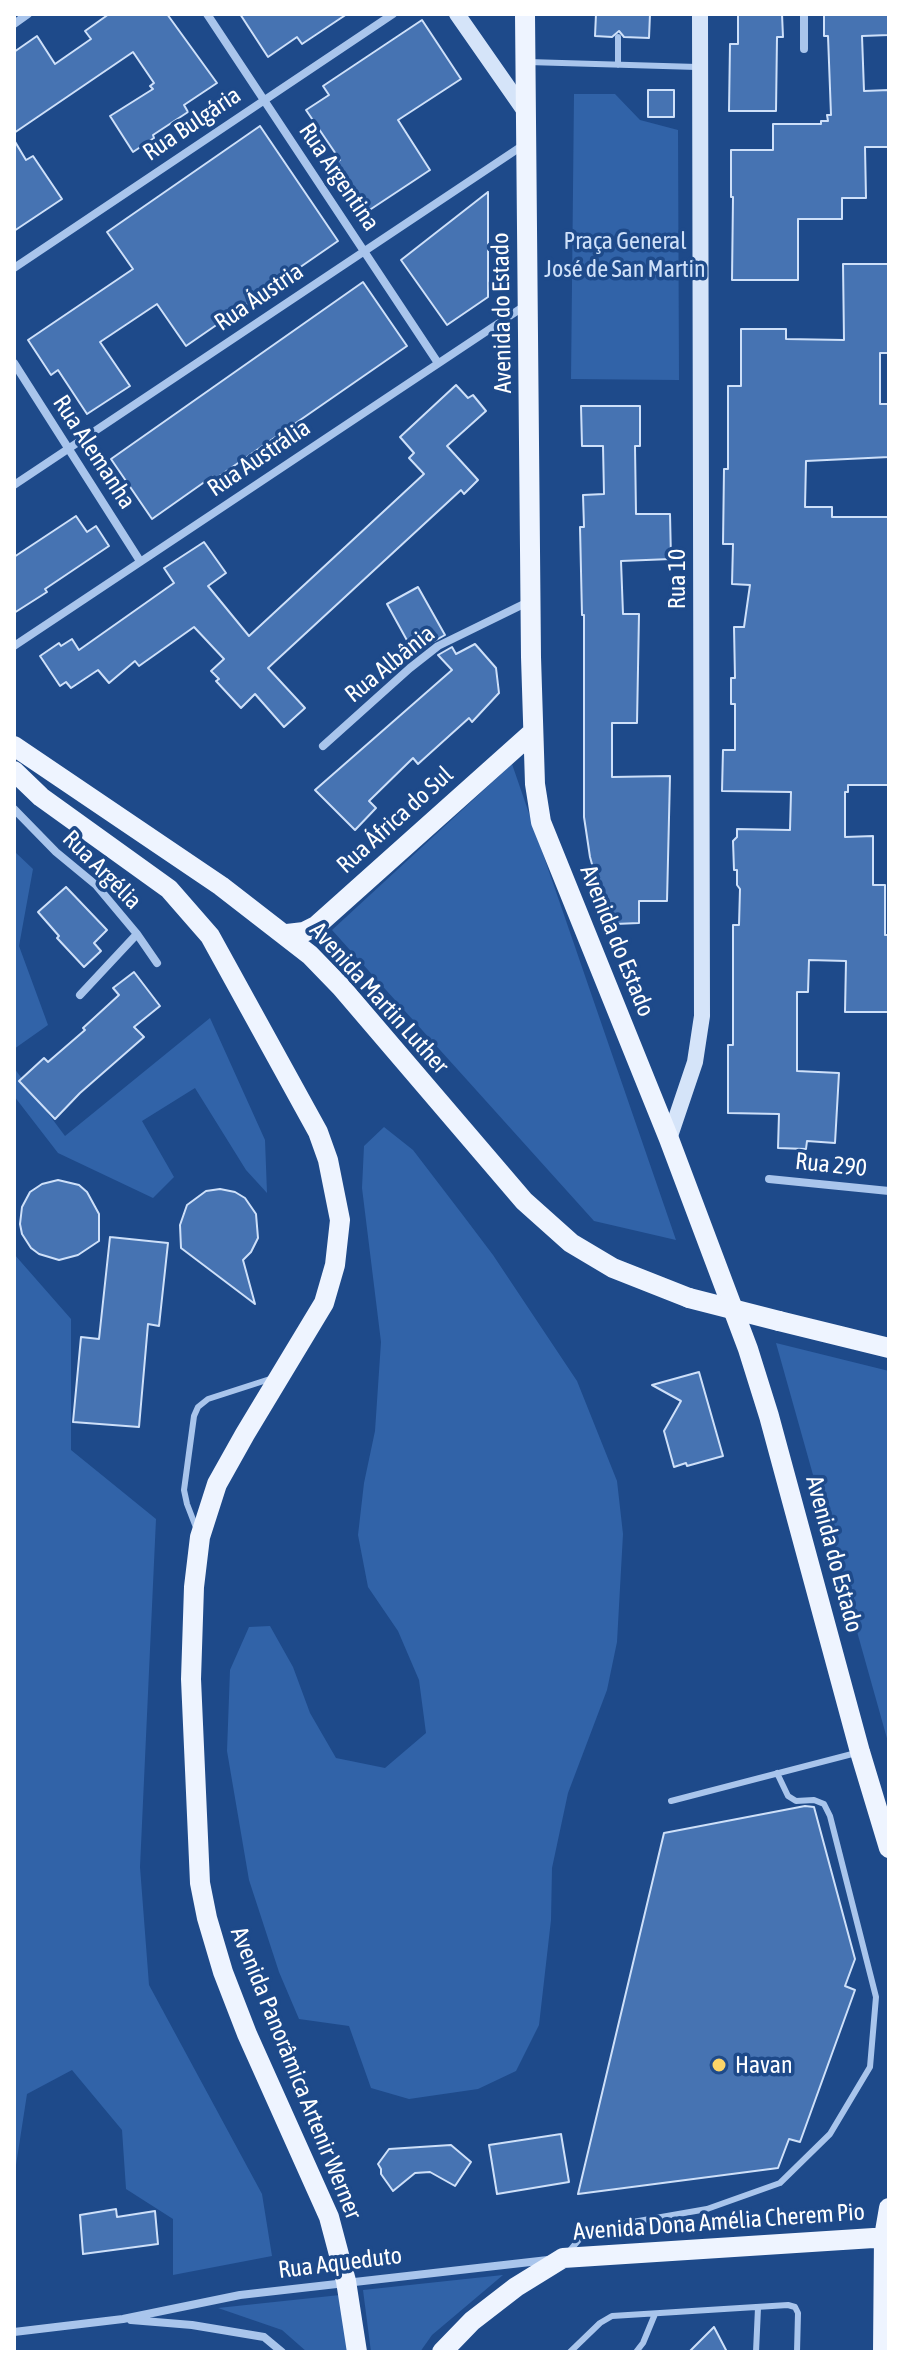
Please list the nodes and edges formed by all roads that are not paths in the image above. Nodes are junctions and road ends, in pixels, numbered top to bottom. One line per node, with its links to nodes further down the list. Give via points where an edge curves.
1 (28, 14): 8 (street)
2 (207, 14): 14 (street, Rua Argentina)
3 (393, 14): 14 (street, Rua Bulgária)
4 (457, 14): 15 (street)
5 (525, 14): 11 (main road, Avenida do Estado)
6 (700, 14): 13 (street, Rua 10)
7 (804, 14): 10 (street)
8 (14, 24)
9 (618, 37): 12 (lane)
10 (804, 49)
11 (525, 62): 12 (lane); 15 (main road, Avenida do Estado)
12 (618, 65): 13 (lane)
13 (700, 67): 36 (street, Rua 10, via 702,1016 695,1062)
14 (264, 100): 17 (street, Rua Argentina); 18 (street, Rua Bulgária)
15 (526, 113): 16 (main road, Avenida do Estado)
16 (526, 143): 17 (street, Rua Áustria); 19 (main road, Avenida do Estado)
17 (364, 251): 21 (street, Rua Argentina); 22 (street, Rua Áustria)
18 (14, 268)
19 (528, 304): 21 (street, Rua Austrália); 25 (main road, Avenida do Estado)
20 (14, 363): 22 (street, Rua Alemanha)
21 (438, 363): 24 (street, Rua Austrália)
22 (68, 448): 23 (street, Rua Áustria); 24 (street, Rua Alemanha)
23 (14, 485)
24 (140, 561): 26 (street, Rua Austrália)
25 (530, 600): 27 (main road, Avenida do Estado); 29 (street, Rua Albânia, via 438,646)
26 (14, 646)
27 (533, 732): 33 (main road, Rua África do Sul, via 316,926); 36 (main road, Avenida do Estado, via 541,822)
28 (14, 746): 33 (main road, Avenida Martin Luther)
29 (323, 746)
30 (14, 771): 40 (main road, Avenida Panorâmica Artenir Werner, via 41,797 169,889 210,936 318,1132 340,1220 335,1265 324,1303)
31 (14, 809): 32 (street, Rua Argélia, via 96,885)
32 (137, 934): 34 (street, Rua Argélia); 35 (street)
33 (287, 934): 39 (main road, Avenida Martin Luther, bridge, via 341,987 524,1201 571,1243 613,1268 689,1298)
34 (157, 963)
35 (80, 995)
36 (669, 1139): 42 (main road, Avenida do Estado, via 769,1416)
37 (769, 1179): 38 (street, Rua 290)
38 (889, 1191)
39 (889, 1348)
40 (281, 1375): 41 (main road, Avenida Panorâmica Artenir Werner, via 217,1484); 41 (lane, via 198,1407 184,1490)
41 (200, 1537): 49 (main road, Avenida Panorâmica Artenir Werner, via 191,1679 204,1906 247,2034 329,2217)
42 (860, 1752): 43 (lane); 45 (main road, Avenida do Estado)
43 (777, 1773): 44 (lane); 48 (lane, via 788,1796 824,1804 830,1816 876,1997 870,2067 830,2134 780,2183 707,2209 587,2230)
44 (671, 1801)
45 (889, 1848)
46 (889, 2208): 47 (main road)
47 (887, 2235): 48 (main road, Avenida Dona Amélia Cherem Pio); 61 (main road)
48 (563, 2258): 49 (street, Rua Aqueduto); 56 (main road, Avenida Dona Amélia Cherem Pio, via 472,2321)
49 (346, 2281): 52 (street, Rua Aqueduto, via 240,2295); 55 (main road, Avenida Panorâmica Artenir Werner)
50 (758, 2308): 51 (lane); 59 (lane); 60 (lane, via 795,2307)
51 (655, 2314): 57 (lane, via 612,2316); 58 (lane)
52 (123, 2319): 53 (street, Rua Aqueduto); 54 (street, Rua Aqueduto, via 264,2337)
53 (14, 2332)
54 (282, 2352)
55 (357, 2352)
56 (442, 2352)
57 (570, 2352)
58 (636, 2352)
59 (756, 2352)
60 (797, 2352)
61 (883, 2352)

